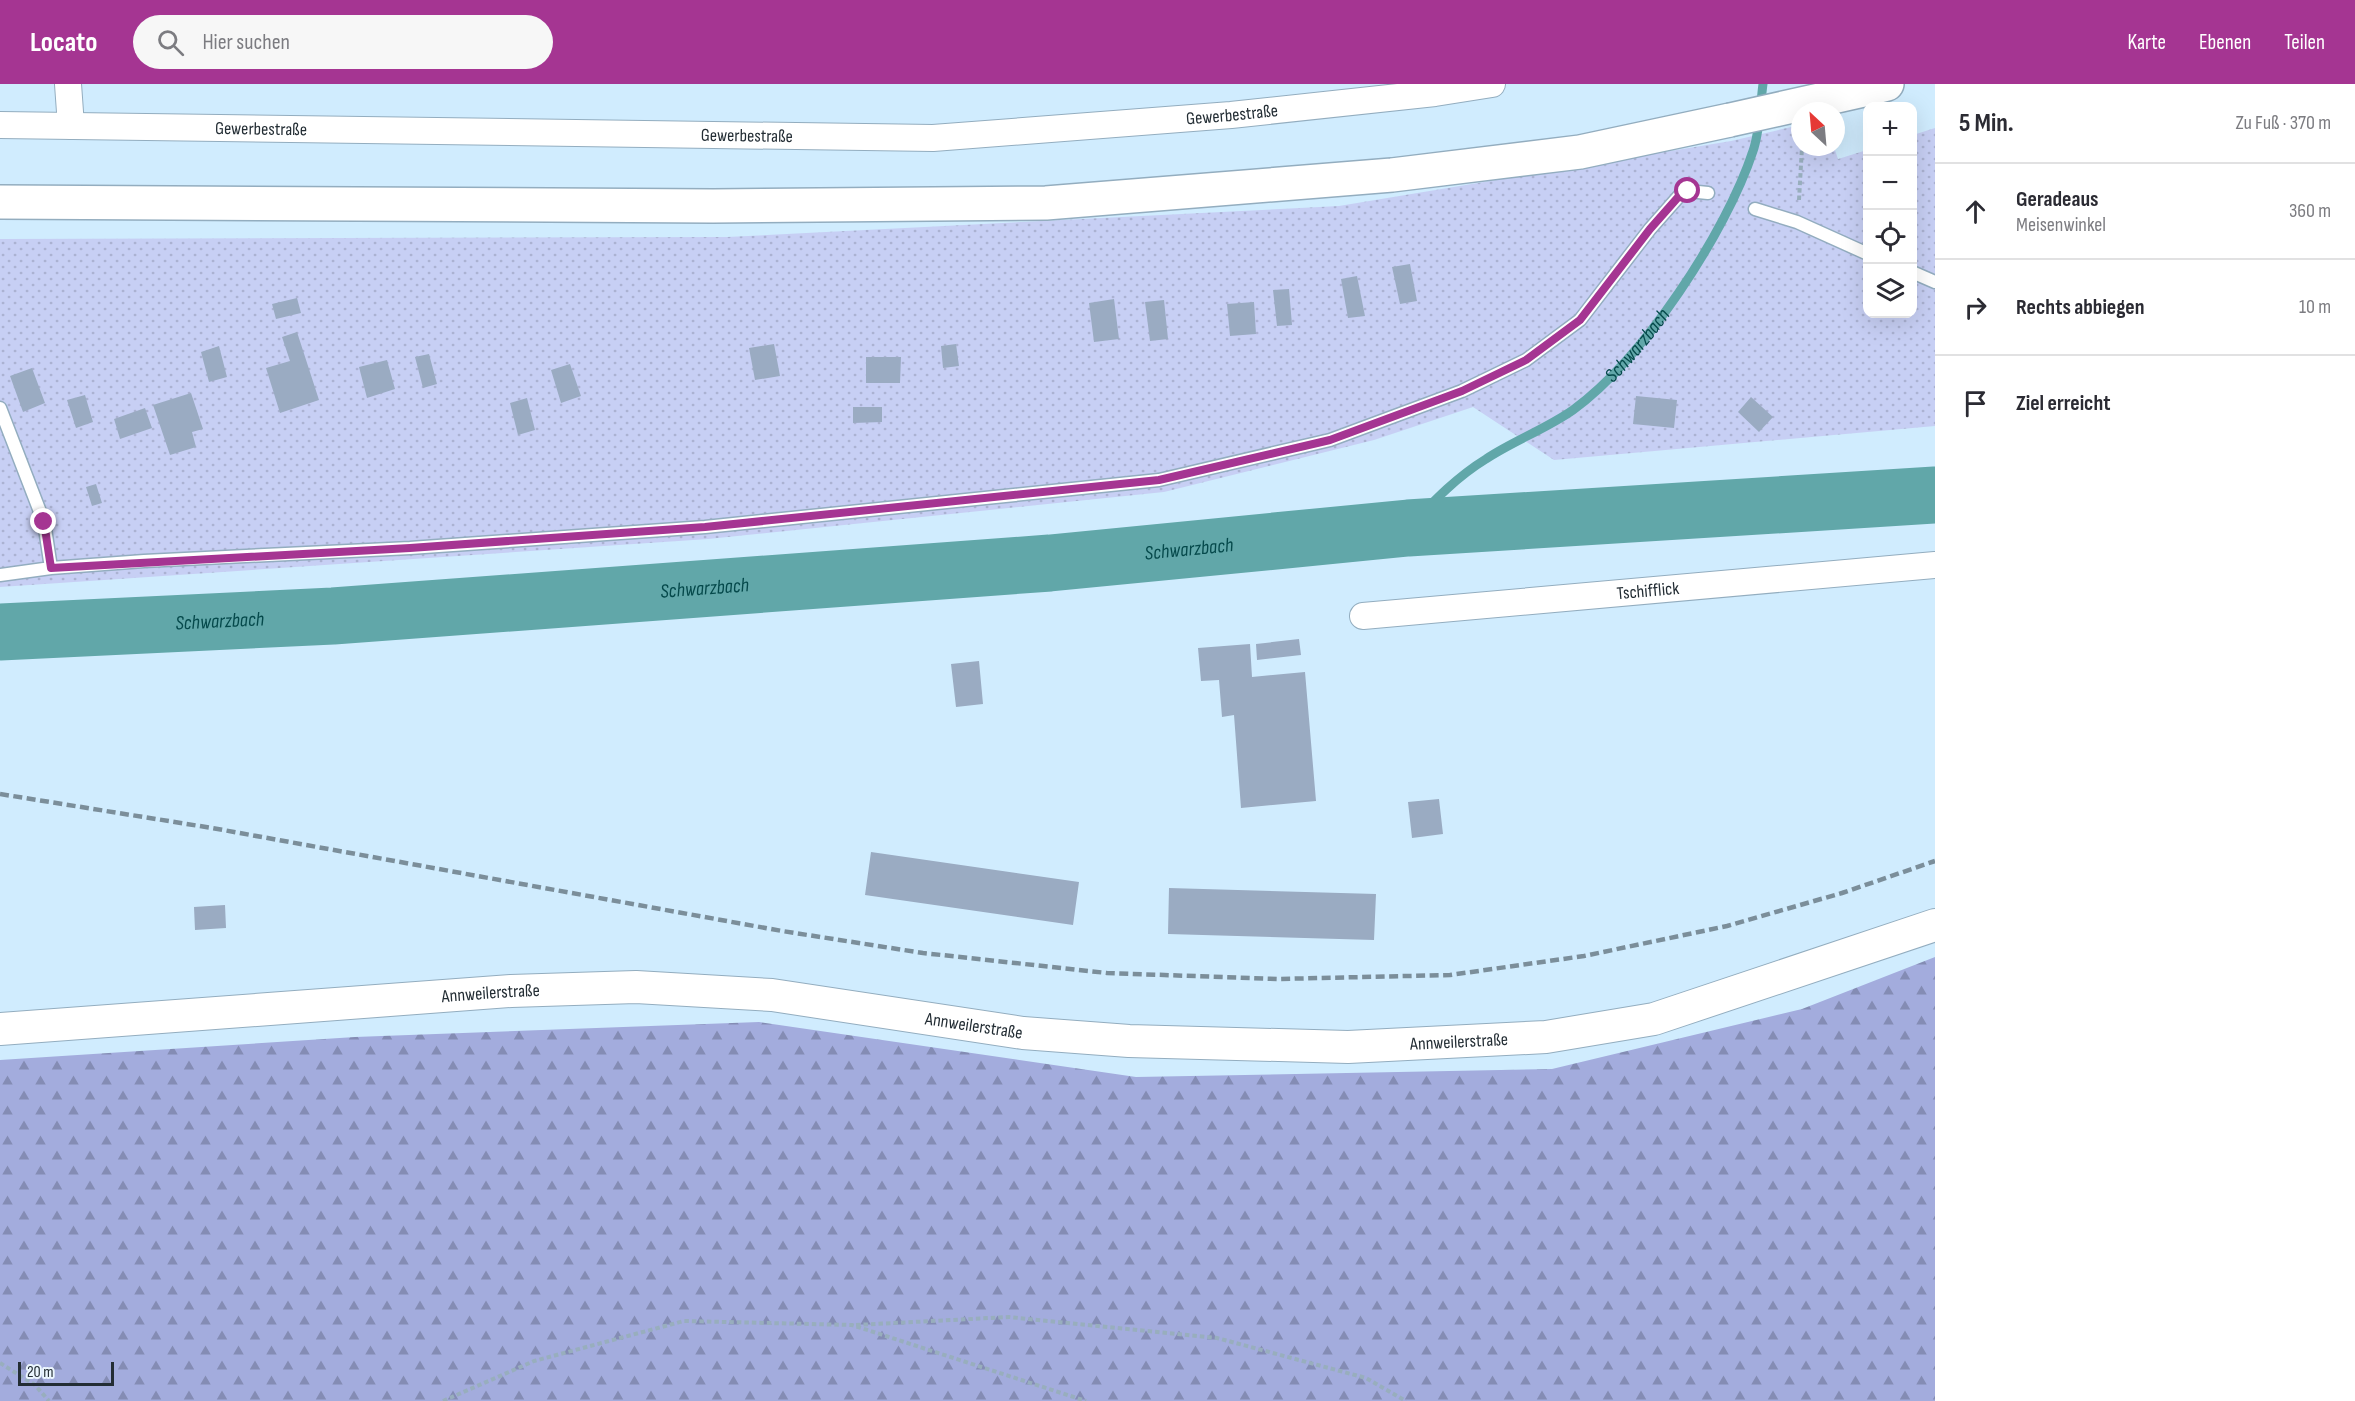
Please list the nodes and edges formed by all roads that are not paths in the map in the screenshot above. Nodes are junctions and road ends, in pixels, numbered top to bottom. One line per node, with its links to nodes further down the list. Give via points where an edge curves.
1 (68, 84): 5 (street)
2 (1492, 84): 5 (street, Gewerbestraße, via 1231,115 933,138)
3 (1875, 87): 7 (main road, bridge, via 1568,153 1392,175 1046,203 713,206)
4 (0, 125): 5 (street, Gewerbestraße)
5 (71, 126)
6 (1708, 193): 14 (lane, via 1688,191 1680,195 1580,320 1526,360 1462,391 1330,440 1159,480 705,527)
7 (0, 202)
8 (1755, 209): 9 (lane, via 1797,222)
9 (1863, 252)
10 (1917, 274): 11 (lane)
11 (1935, 282)
12 (0, 408): 14 (lane, via 44,522)
13 (1935, 565): 16 (street, Tschifflick)
14 (51, 568): 15 (lane)
15 (0, 575)
16 (1363, 616)
17 (1935, 925): 18 (street, Annweilerstraße, via 1654,1019 1546,1037 1348,1047 1129,1041 1023,1033 772,995 636,987 511,991)
18 (0, 1029)

